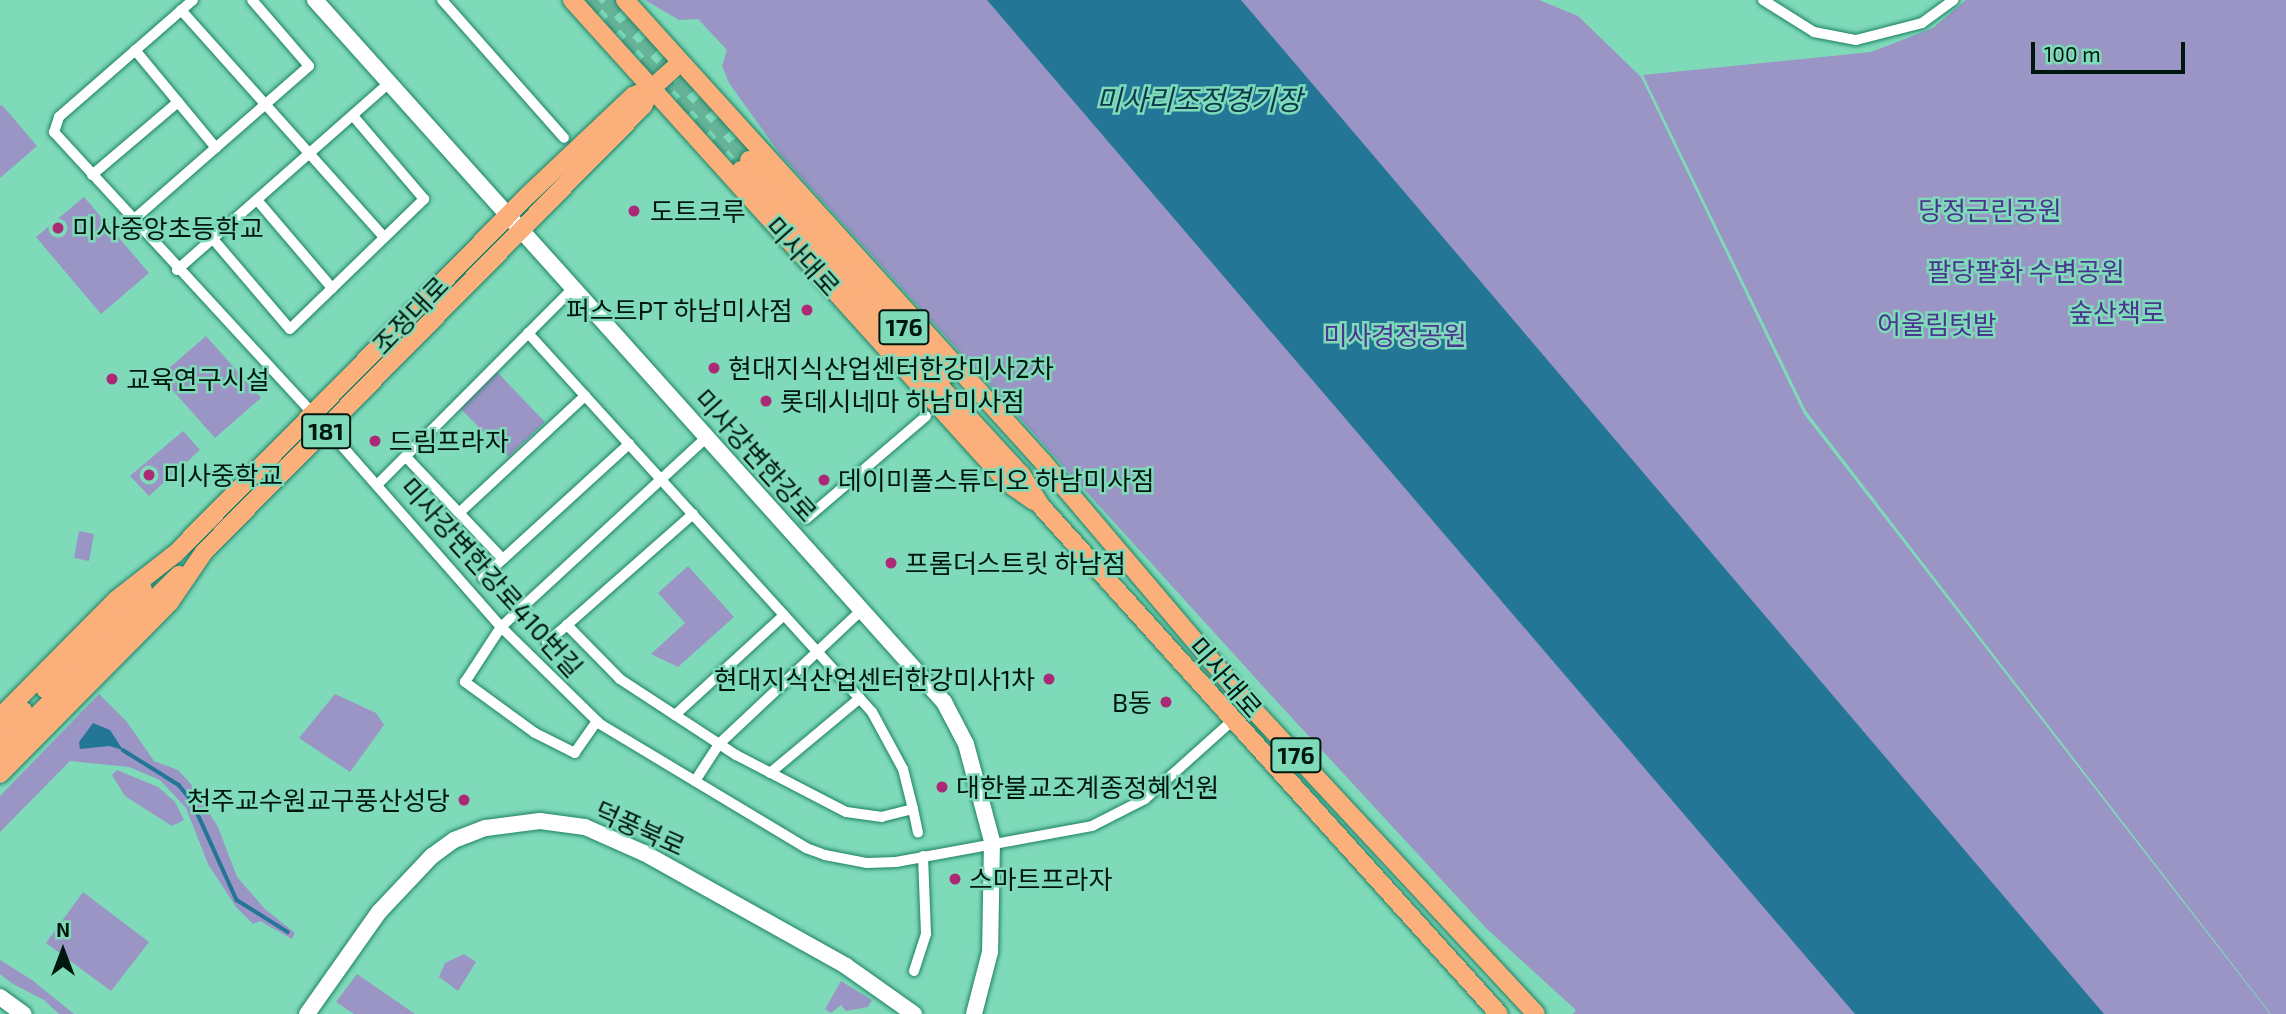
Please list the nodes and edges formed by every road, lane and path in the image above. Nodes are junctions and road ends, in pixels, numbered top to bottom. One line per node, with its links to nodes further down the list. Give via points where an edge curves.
1 (193, 0): 9 (street)
2 (252, 0): 15 (street, via 309,66)
3 (315, 0): 12 (street, 미사강변한강로)
4 (442, 0): 17 (street)
5 (572, 0): 13 (main road, 미사대로)
6 (625, 0): 11 (main road, 미사대로)
7 (1763, 0): 8 (street, via 1814,32 1856,40 1922,23)
8 (1954, 0)
9 (181, 10): 10 (street); 15 (street)
10 (135, 50): 14 (street); 20 (street, via 56,122 54,132)
11 (680, 63): 13 (main road, 조정대로 / 181); 40 (main road, 미사대로, via 1034,453)
12 (388, 83): 16 (street); 22 (street, 미사강변한강로)
13 (652, 88): 22 (main road, 조정대로 / 181, via 633,96); 24 (main road, 조정대로 / 181, via 643,106); 41 (main road, 미사대로, via 1008,483)
14 (178, 102): 18 (street); 20 (street)
15 (265, 105): 18 (street); 19 (street)
16 (353, 116): 19 (street); 25 (street, via 424,199)
17 (564, 138)
18 (216, 148): 23 (street)
19 (308, 154): 21 (street); 25 (street)
20 (92, 175): 23 (street)
21 (257, 200): 26 (street); 28 (street)
22 (507, 216): 24 (street, 미사강변한강로); 32 (main road, 조정대로 / 181)
23 (132, 222): 27 (street)
24 (520, 230): 29 (street, 미사강변한강로); 34 (main road, 조정대로 / 181)
25 (384, 237): 28 (street)
26 (213, 239): 27 (street); 28 (street, via 290,329)
27 (177, 270): 32 (street)
28 (332, 288)
29 (573, 288): 30 (street); 35 (street, 미사강변한강로)
30 (528, 333): 31 (street); 37 (street)
31 (586, 396): 36 (street); 42 (street)
32 (313, 414): 46 (main road, 조정대로 / 181)
33 (926, 416): 44 (street)
34 (328, 430): 39 (street, 미사강변한강로410번길); 45 (main road, 조정대로 / 181)
35 (707, 437): 38 (street); 49 (street, 미사강변한강로)
36 (629, 444): 38 (street); 47 (street)
37 (407, 458): 39 (street); 42 (street)
38 (661, 479): 43 (street); 52 (street)
39 (378, 484): 52 (street, 미사강변한강로410번길)
40 (1063, 491): 41 (main road, 미사대로 / 176, via 1031,466 745,165 1021,474); 77 (main road, 미사대로 / 176, via 1250,706)
41 (1040, 505): 58 (main road, 미사대로 / 176)
42 (460, 512): 47 (street)
43 (692, 514): 50 (street); 51 (street)
44 (806, 519)
45 (204, 552): 62 (main road, 조정대로 / 181); 64 (main road, 조정대로 / 181, via 170,602)
46 (176, 553): 57 (main road, 조정대로 / 181, via 117,598); 60 (main road, 조정대로 / 181)
47 (503, 559): 48 (street)
48 (483, 578)
49 (863, 609): 54 (street); 68 (street, 미사강변한강로, via 932,684 959,729)
50 (784, 615): 54 (street); 56 (street)
51 (567, 625): 53 (street); 56 (street, via 620,679)
52 (500, 627): 59 (street, 미사강변한강로410번길); 59 (street, via 465,682 536,733 575,754)
53 (547, 642)
54 (817, 649): 55 (street); 61 (street)
55 (860, 698): 63 (street); 66 (street, via 884,730 903,769)
56 (675, 715): 61 (street)
57 (0, 718)
58 (1233, 720): 68 (street, 미사강변한강로410번길, via 1145,799 1092,826); 76 (main road, 미사대로 / 176)
59 (597, 721): 65 (street, 미사강변한강로410번길)
60 (0, 734)
61 (719, 744): 63 (street); 65 (street)
62 (0, 752)
63 (770, 773): 66 (street, via 846,812 882,817)
64 (0, 774)
65 (695, 781): 69 (street, 미사강변한강로410번길, via 825,855 867,863)
66 (913, 809): 67 (street)
67 (918, 832)
68 (992, 841): 69 (street, 미사강변한강로410번길); 75 (street, 미사강변한강로, via 990,952)
69 (923, 856): 70 (street, via 926,934)
70 (914, 971)
71 (0, 997): 72 (street)
72 (23, 1014)
73 (307, 1014): 74 (street, 덕풍북로, via 379,912 432,856 454,840 486,828 540,821 584,827 644,853 846,966)
74 (914, 1014)
75 (974, 1014)
76 (1499, 1014)
77 (1536, 1014)

